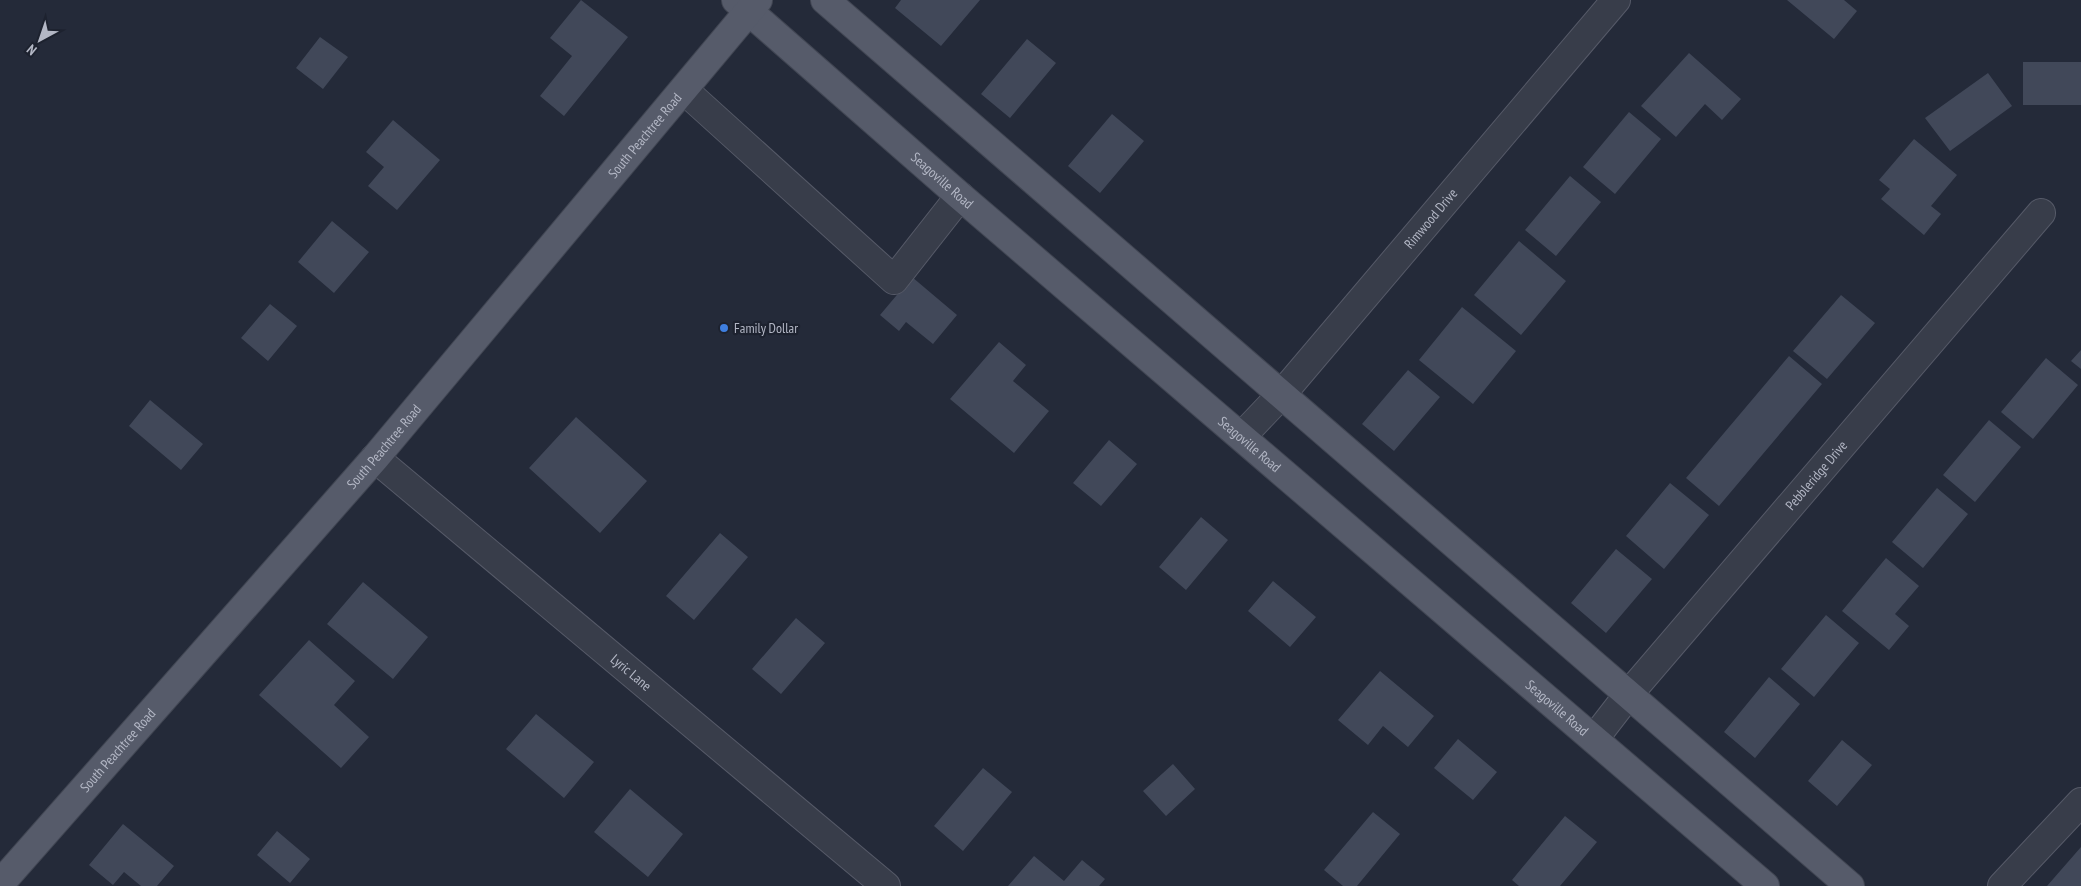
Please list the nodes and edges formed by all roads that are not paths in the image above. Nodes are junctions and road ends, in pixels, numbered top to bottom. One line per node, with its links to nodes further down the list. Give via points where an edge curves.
1 (825, 0): 7 (main road)
2 (1616, 0): 7 (street, Rimwood Drive)
3 (748, 4): 4 (main road, South Peachtree Road); 5 (main road, Seagoville Road)
4 (684, 90): 5 (street, via 894,280); 9 (main road, South Peachtree Road)
5 (960, 196): 8 (main road, Seagoville Road)
6 (2041, 213): 10 (street, Pebbleridge Drive)
7 (1281, 395): 8 (street, Rimwood Drive); 10 (main road)
8 (1242, 436): 11 (main road, Seagoville Road)
9 (375, 458): 13 (main road, South Peachtree Road); 14 (street, Lyric Lane)
10 (1628, 695): 11 (street, Pebbleridge Drive); 16 (main road)
11 (1594, 739): 15 (main road, Seagoville Road)
12 (2081, 802): 17 (street)
13 (4, 882)
14 (886, 886)
15 (1765, 886)
16 (1850, 886)
17 (2002, 886)

